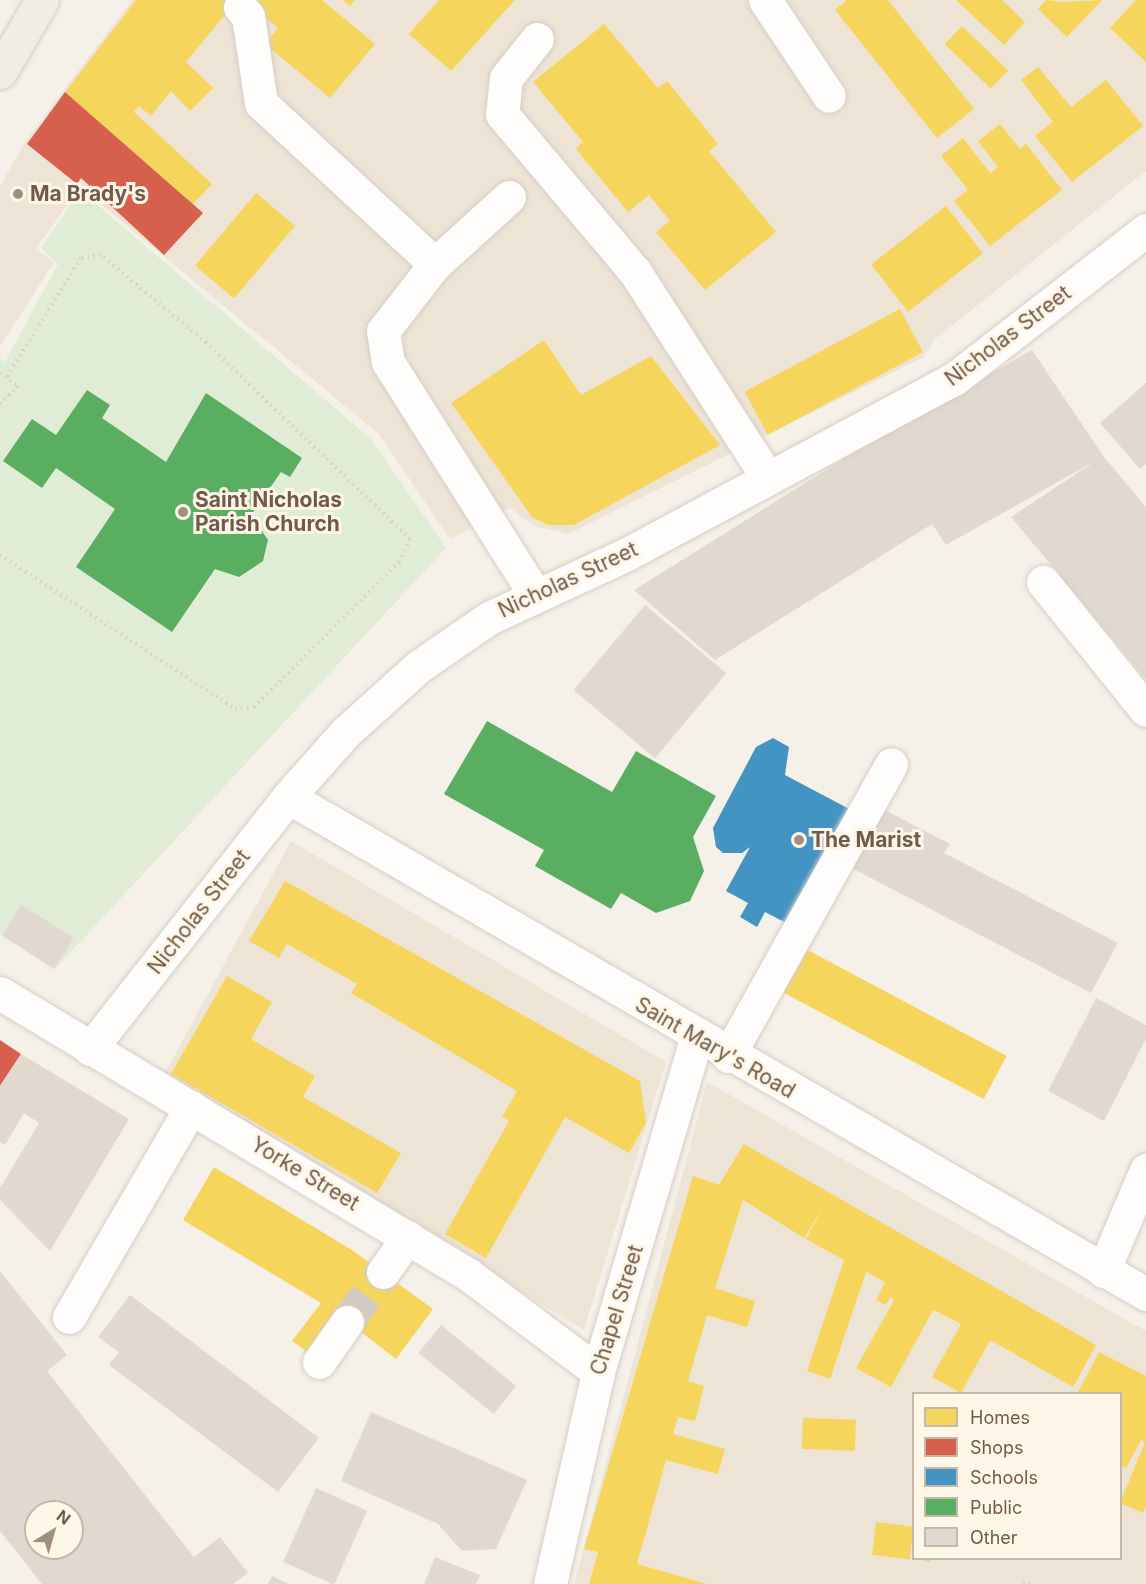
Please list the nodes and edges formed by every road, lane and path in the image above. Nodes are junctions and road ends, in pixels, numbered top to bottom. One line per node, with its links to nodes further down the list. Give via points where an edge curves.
1 (42, 0): 5 (main road)
2 (765, 0): 6 (street)
3 (240, 7): 9 (street, via 248,16 261,103)
4 (537, 39): 13 (street, via 506,78 502,114 634,272)
5 (0, 72)
6 (829, 96)
7 (509, 197): 9 (street)
8 (1146, 230): 13 (street, Nicholas Street, via 954,380)
9 (435, 264): 16 (street, via 383,331 388,362)
10 (0, 373): 11 (path)
11 (6, 378): 12 (path, via 18,386); 14 (path, via 81,258 101,255 206,343 410,539 399,562 254,707 235,710)
12 (0, 404)
13 (768, 478): 16 (street, Nicholas Street)
14 (0, 555)
15 (1043, 582): 17 (street)
16 (536, 596): 19 (street, Nicholas Street, via 489,618 418,667 346,732)
17 (1146, 710)
18 (891, 764): 23 (street)
19 (288, 797): 21 (street, Saint Mary's Road); 22 (street, Nicholas Street)
20 (0, 993): 22 (street, Yorke Street)
21 (696, 1038): 23 (street, Saint Mary's Road); 33 (street, Chapel Street)
22 (90, 1048): 24 (street, Yorke Street)
23 (728, 1056): 27 (street, Saint Mary's Road)
24 (191, 1107): 26 (street, Yorke Street); 30 (street)
25 (1146, 1170): 27 (street)
26 (408, 1237): 28 (street); 33 (street, Yorke Street, via 478,1282)
27 (1103, 1271): 29 (street, Saint Mary's Road)
28 (383, 1272)
29 (1146, 1294)
30 (69, 1317)
31 (348, 1322): 32 (street)
32 (319, 1362)
33 (598, 1372): 34 (street, Chapel Street)
34 (550, 1584)
35 (1023, 1584): 36 (path)
36 (1034, 1584)

